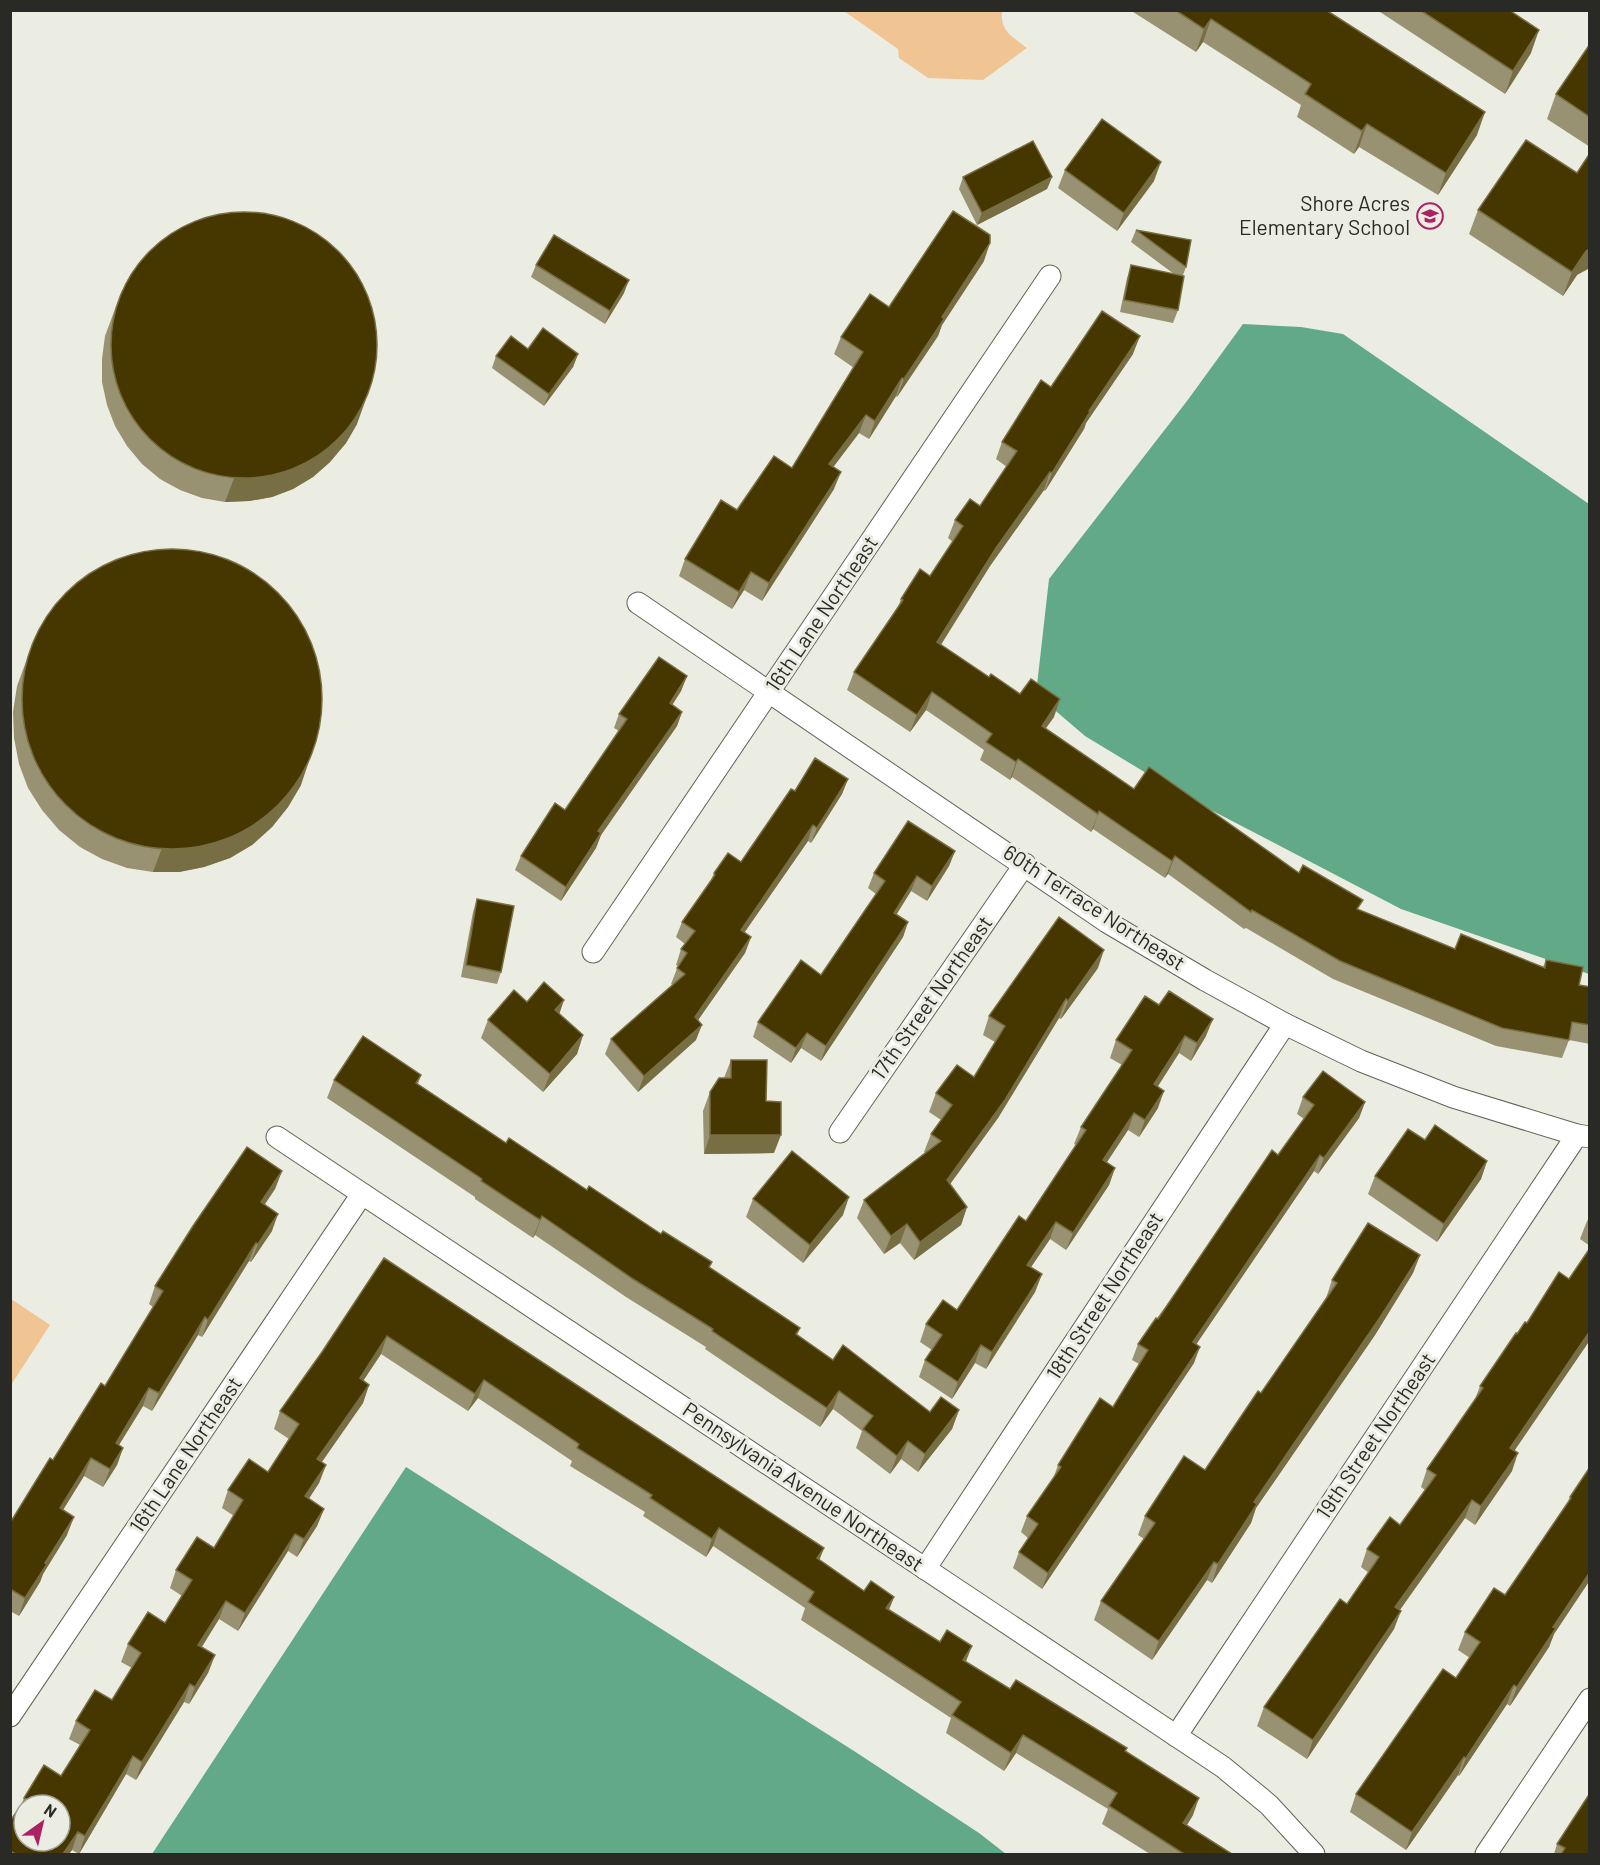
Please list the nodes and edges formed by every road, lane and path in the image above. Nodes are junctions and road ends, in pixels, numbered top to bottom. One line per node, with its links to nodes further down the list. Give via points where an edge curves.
1 (1050, 276): 3 (street, 16th Lane Northeast)
2 (638, 603): 3 (street, 60th Terrace Northeast)
3 (769, 692): 4 (street, 60th Terrace Northeast); 5 (street, 16th Lane Northeast)
4 (1025, 864): 6 (street, 60th Terrace Northeast, via 1107,922); 7 (street, 17th Street Northeast)
5 (593, 952)
6 (1285, 1024): 8 (street, 60th Terrace Northeast, via 1361,1061 1443,1093); 11 (street, 18th Street Northeast)
7 (840, 1132)
8 (1583, 1136): 14 (street, 19th Street Northeast)
9 (277, 1137): 10 (street, Pennsylvania Avenue Northeast)
10 (362, 1194): 11 (street, Pennsylvania Avenue Northeast); 13 (street, 16th Lane Northeast)
11 (925, 1569): 14 (street, Pennsylvania Avenue Northeast)
12 (1590, 1699): 16 (street)
13 (10, 1716)
14 (1176, 1736): 15 (street, Pennsylvania Avenue Northeast, via 1269,1804)
15 (1314, 1854)
16 (1486, 1854)

